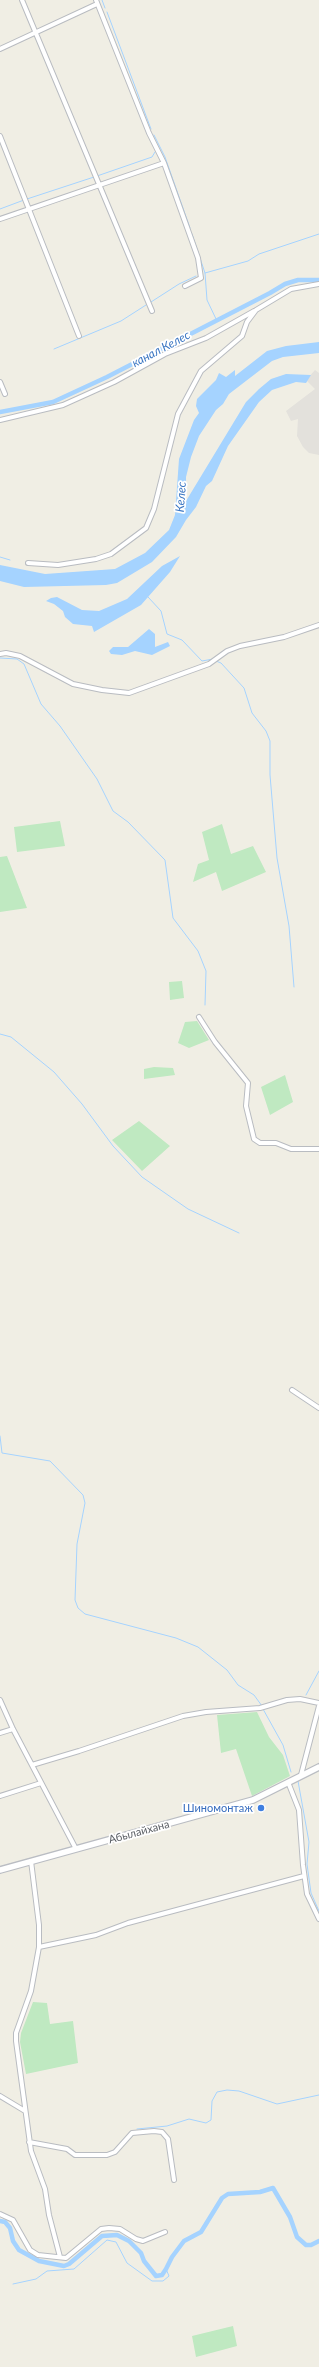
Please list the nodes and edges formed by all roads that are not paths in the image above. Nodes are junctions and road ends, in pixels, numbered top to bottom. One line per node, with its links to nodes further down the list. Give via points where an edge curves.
1 (22, 0): 3 (street)
2 (97, 2): 3 (street); 6 (street, via 149,133)
3 (36, 32): 4 (street); 7 (street)
4 (0, 49)
5 (0, 136): 8 (street)
6 (164, 163): 7 (street); 11 (street, via 202,272 201,278)
7 (99, 186): 8 (street); 13 (street)
8 (29, 208): 9 (street); 14 (street)
9 (0, 219)
10 (319, 284): 12 (street, via 292,289)
11 (185, 286)
12 (256, 310): 17 (street, via 206,338 165,354 114,382 63,405); 18 (street, via 242,336 201,371 190,389 178,414 154,509 146,528 111,554 96,559 58,565)
13 (152, 311)
14 (79, 336)
15 (0, 382): 16 (street)
16 (5, 394)
17 (0, 420)
18 (28, 563)
19 (319, 625): 20 (street, via 284,637 240,646 227,651 209,664 129,693 72,684 20,656)
20 (0, 654)
21 (199, 1017): 22 (street, via 215,1042 248,1083 246,1106 254,1139 260,1143 276,1143 291,1149)
22 (319, 1149)
23 (292, 1390): 24 (street)
24 (319, 1408)
25 (0, 1700): 28 (street)
26 (319, 1703): 30 (street, via 300,1699 287,1700 260,1708 183,1716)
27 (319, 1706): 32 (street)
28 (12, 1729): 29 (street); 30 (street)
29 (0, 1733)
30 (32, 1765): 34 (street)
31 (319, 1767): 32 (main road, Абылайхана)
32 (301, 1775): 33 (main road, Абылайхана)
33 (288, 1782): 36 (main road, Абылайхана, via 253,1800); 39 (street, via 299,1810)
34 (41, 1783): 35 (street); 36 (street)
35 (0, 1796)
36 (76, 1849): 37 (main road, Абылайхана)
37 (31, 1861): 38 (main road, Абылайхана); 41 (street, via 39,1925)
38 (0, 1870)
39 (304, 1876): 40 (street, via 307,1894); 41 (street, via 128,1923 96,1935)
40 (319, 1919)
41 (39, 1947): 43 (street, via 31,1991 16,2033)
42 (0, 2096): 43 (street)
43 (25, 2111): 44 (street)
44 (29, 2142): 45 (street, via 67,2149 75,2155 107,2155 115,2152 132,2133 154,2130 162,2132 168,2139); 48 (street, via 36,2169 45,2188)
45 (174, 2180)
46 (0, 2214): 48 (street, via 13,2220 30,2250 38,2255)
47 (165, 2232): 48 (street, via 143,2241 120,2229 101,2229 66,2258)
48 (60, 2257)

